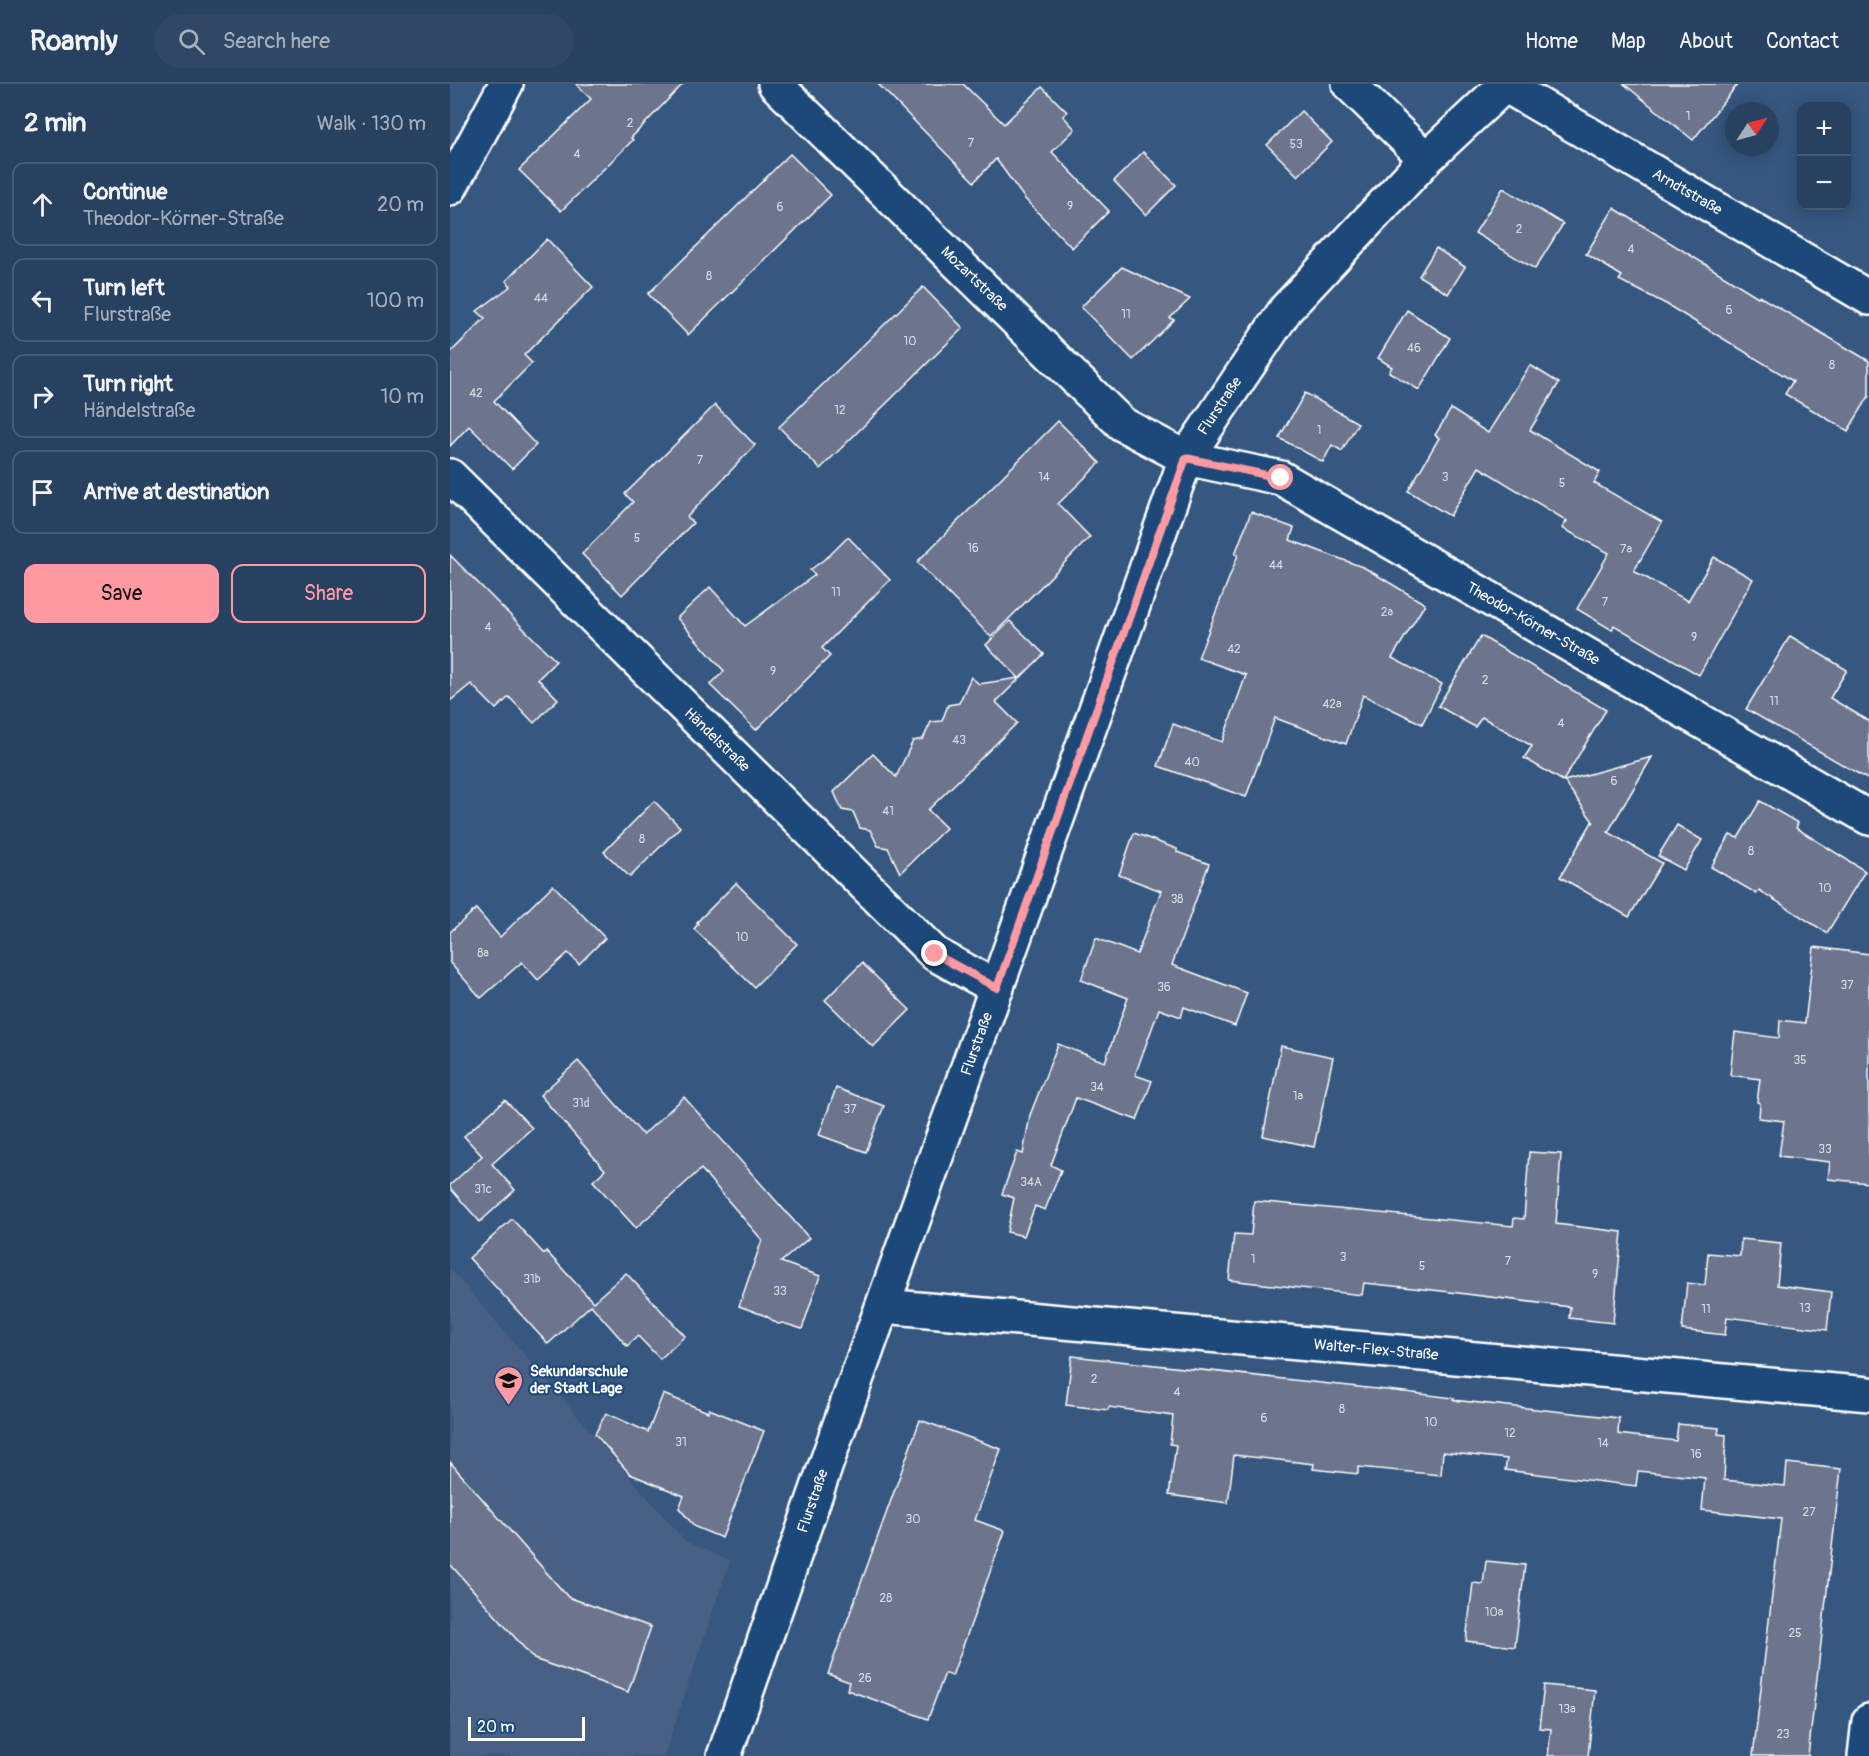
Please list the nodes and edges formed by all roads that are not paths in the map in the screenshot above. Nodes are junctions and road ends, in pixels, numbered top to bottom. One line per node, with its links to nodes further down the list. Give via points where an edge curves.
1 (506, 84): 6 (street)
2 (775, 84): 8 (street, Mozartstraße, via 1122,424)
3 (1349, 84): 5 (street)
4 (1505, 85): 5 (street, Flurstraße); 7 (street, Arndtstraße)
5 (1426, 159): 8 (street, Flurstraße, via 1286,309)
6 (450, 189)
7 (1869, 298)
8 (1186, 458): 10 (street, Theodor-Körner-Straße, via 1281,478); 11 (street, Flurstraße)
9 (450, 476): 11 (street, Händelstraße, via 935,954)
10 (1869, 818)
11 (997, 988): 12 (street, Flurstraße)
12 (883, 1306): 13 (street, Walter-Flex-Straße); 15 (street, Flurstraße)
13 (1869, 1394)
14 (1869, 1721): 16 (street)
15 (724, 1756)
16 (1865, 1756)

